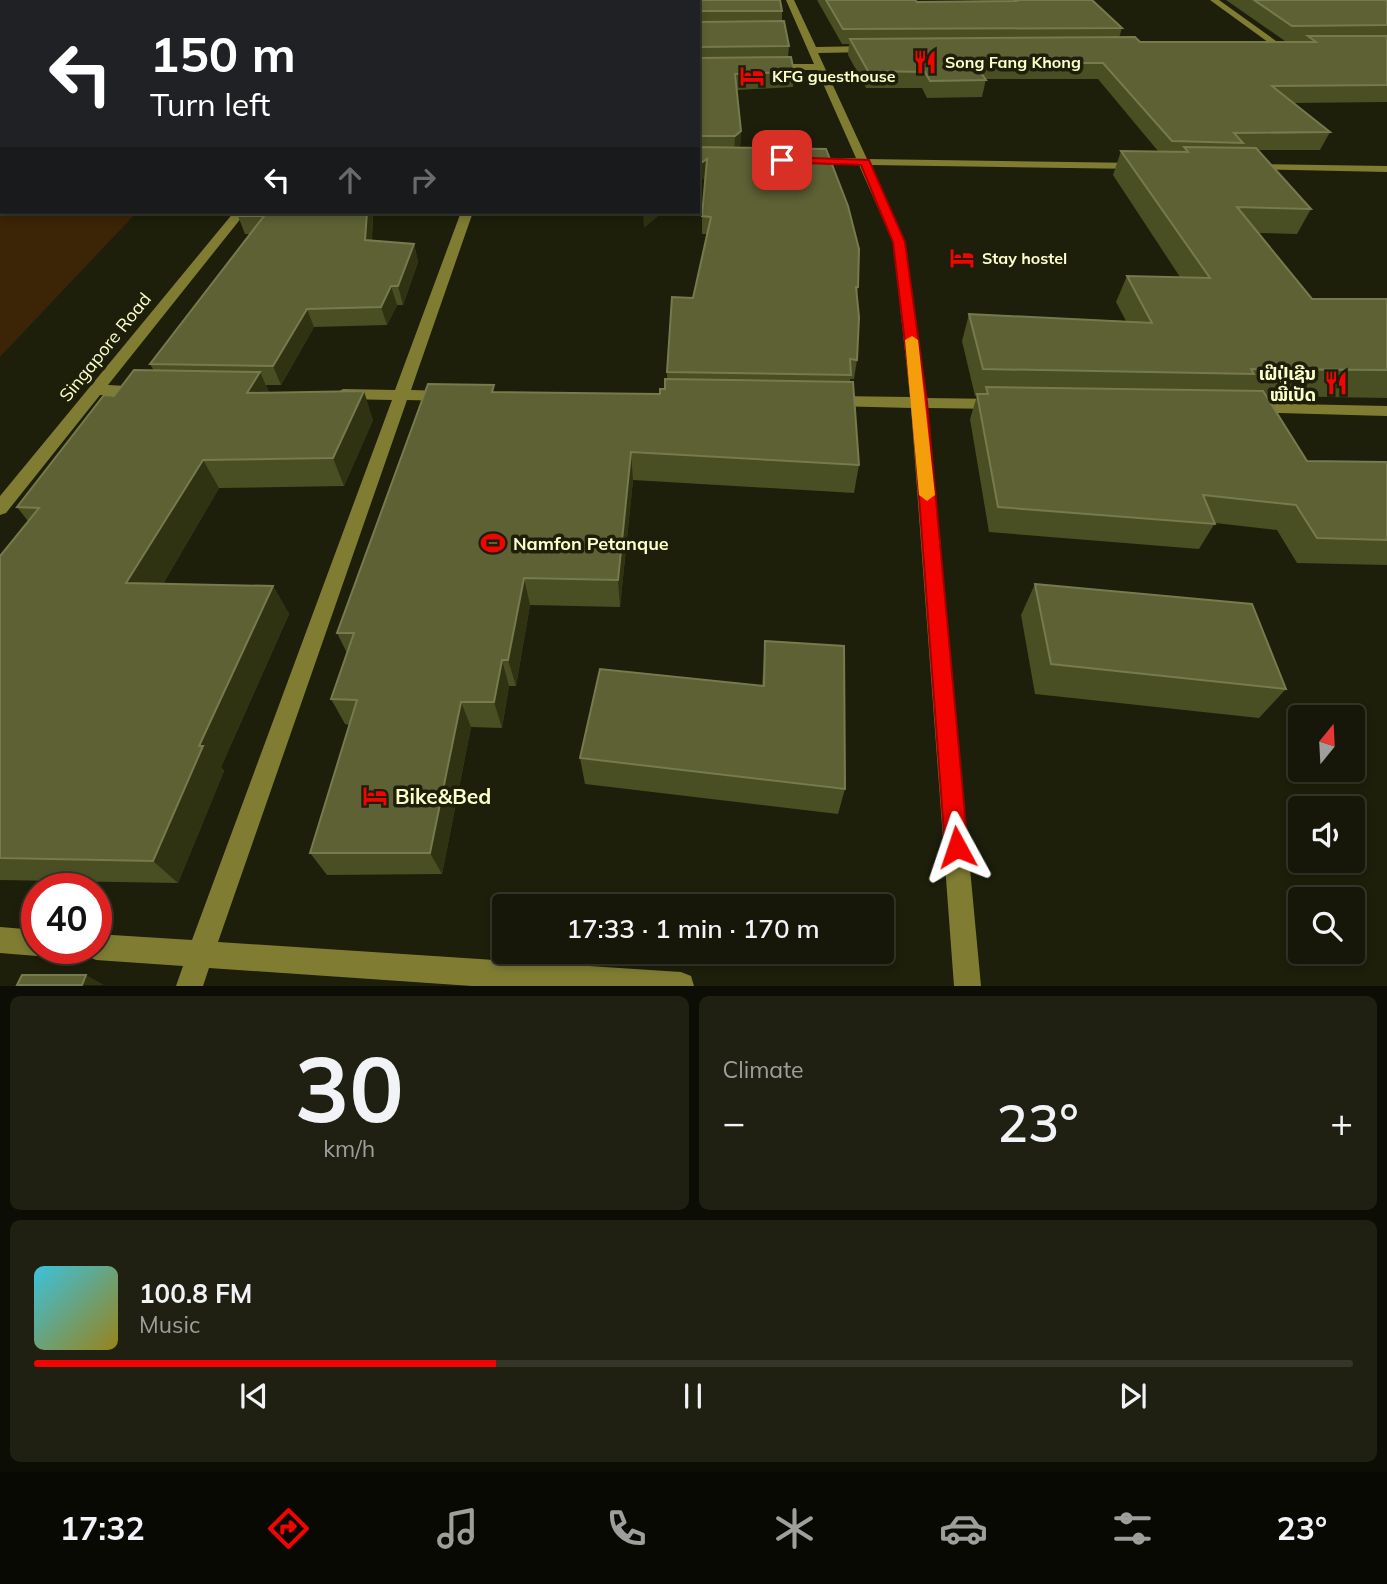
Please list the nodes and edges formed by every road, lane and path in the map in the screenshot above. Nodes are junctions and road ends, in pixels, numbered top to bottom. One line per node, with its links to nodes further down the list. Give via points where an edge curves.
1 (790, 0): 7 (street, via 797,30)
2 (1214, 0): 4 (street)
3 (1265, 46): 4 (street)
4 (1279, 46): 5 (street)
5 (1292, 46)
6 (882, 49): 7 (street)
7 (814, 50): 9 (street)
8 (766, 67): 9 (street)
9 (821, 67): 11 (street)
10 (796, 160): 11 (street)
11 (865, 163): 12 (street); 23 (street, via 899,242)
12 (1153, 166)
13 (1236, 167): 14 (street)
14 (1387, 169)
15 (238, 214): 17 (street, Singapore Road)
16 (466, 214): 20 (street)
17 (95, 390): 18 (street); 27 (street, Singapore Road)
18 (150, 391)
19 (331, 394): 20 (street)
20 (401, 395): 21 (street); 31 (street)
21 (455, 396)
22 (810, 401): 23 (street)
23 (919, 402): 24 (street); 34 (street)
24 (1016, 404)
25 (1236, 408): 26 (street)
26 (1387, 411)
27 (0, 508)
28 (0, 940): 29 (street)
29 (21, 942)
30 (112, 948): 31 (street)
31 (201, 954): 32 (street); 33 (street)
32 (189, 985)
33 (681, 985)
34 (968, 985)

